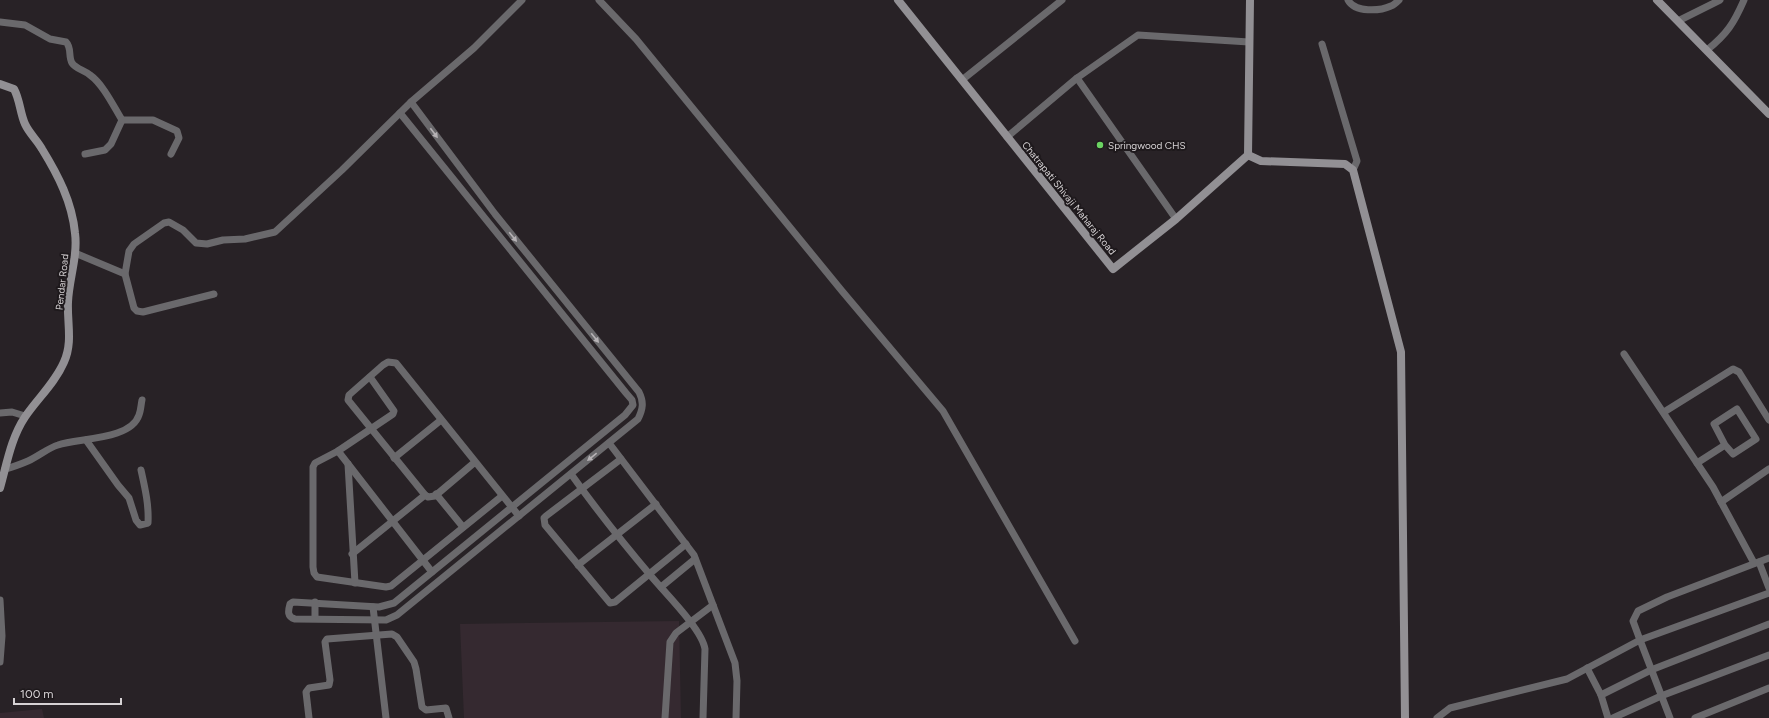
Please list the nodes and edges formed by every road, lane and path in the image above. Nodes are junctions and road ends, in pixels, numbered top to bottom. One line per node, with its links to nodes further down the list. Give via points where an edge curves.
1 (522, 0): 19 (street, via 474,48)
2 (599, 0): 91 (street, via 636,39 943,411)
3 (898, 0): 17 (street, Chatrapati Shivaji Maharaj Road)
4 (1062, 0): 17 (street)
5 (1250, 0): 13 (street)
6 (1348, 0): 7 (street, via 1365,10 1393,6)
7 (1399, 0)
8 (1657, 0): 11 (street)
9 (1720, 0): 11 (street)
10 (1744, 0): 15 (street, via 1735,20 1722,38)
11 (1678, 21): 15 (street)
12 (0, 22): 22 (street, via 25,26 50,40 66,42 73,64 90,75 104,91)
13 (1249, 42): 16 (street, via 1138,35); 26 (street)
14 (1322, 44): 27 (street, via 1357,162)
15 (1708, 50): 21 (street)
16 (1077, 78): 23 (street); 28 (street)
17 (962, 80): 23 (street, Chatrapati Shivaji Maharaj Road)
18 (0, 84): 29 (street, Pendar Road, via 14,89 25,123 64,189 72,208 76,234)
19 (411, 102): 20 (street); 36 (street, one-way to 36, via 495,214 638,392)
20 (400, 113): 30 (street, via 275,232 207,244 196,243 183,230 169,222 164,223 134,244 129,251); 35 (street, via 632,400)
21 (1769, 114)
22 (122, 120): 24 (street, via 111,144 105,150); 25 (street, via 153,120 177,131 179,138)
23 (1007, 137): 28 (street, Chatrapati Shivaji Maharaj Road, via 1114,270)
24 (85, 154)
25 (171, 154)
26 (1248, 155): 27 (street, via 1261,161 1345,164); 28 (street, Chatrapati Shivaji Maharaj Road)
27 (1353, 170): 105 (street, via 1401,352)
28 (1176, 219)
29 (75, 253): 30 (street); 39 (street, Pendar Road, via 68,303 70,332 64,363)
30 (125, 274): 31 (street, via 137,311 142,312)
31 (214, 294)
32 (1624, 354): 37 (street)
33 (370, 377): 40 (street, via 388,362 396,363); 42 (street, via 348,398); 42 (street, via 394,411)
34 (142, 400): 43 (street, via 139,416 133,424 105,437)
35 (633, 405): 36 (street); 63 (street, via 625,415)
36 (643, 405): 44 (street, via 638,419)
37 (1664, 412): 41 (street, via 1733,369 1739,372); 50 (street)
38 (0, 413): 39 (street, via 12,412)
39 (25, 416): 52 (street, Pendar Road, via 13,438)
40 (441, 420): 47 (street); 49 (street)
41 (1769, 420)
42 (370, 428): 46 (street); 47 (street)
43 (86, 440): 52 (street, via 58,445 28,461); 54 (street, via 130,498 136,520 140,525 148,523 147,500)
44 (609, 443): 48 (street); 55 (street, one-way to 55)
45 (1725, 445): 45 (street, via 1733,454 1756,439 1737,409 1714,424); 50 (street)
46 (338, 451): 51 (street); 77 (street, via 315,463 312,472 314,573 316,577)
47 (394, 458): 59 (street)
48 (621, 459): 57 (street); 62 (street)
49 (475, 462): 58 (street); 60 (street)
50 (1697, 463): 61 (street)
51 (348, 464): 65 (street); 69 (street)
52 (5, 469): 56 (street, Pendar Road)
53 (1769, 469): 61 (street)
54 (141, 470)
55 (570, 474): 57 (street); 64 (street)
56 (0, 488)
57 (581, 488): 67 (street); 74 (street, via 544,518 546,525)
58 (436, 494): 59 (street, via 431,497); 66 (street)
59 (424, 495): 65 (street)
60 (502, 496): 63 (street); 66 (street)
61 (1721, 502): 73 (street)
62 (656, 504): 67 (street); 68 (street)
63 (512, 508): 64 (street); 75 (street)
64 (519, 516): 86 (street, via 397,615 386,620)
65 (392, 521): 69 (street); 72 (street)
66 (463, 527): 72 (street)
67 (618, 535): 74 (street); 76 (street)
68 (686, 544): 71 (street); 76 (street)
69 (352, 554): 77 (street)
70 (1769, 558): 73 (street)
71 (696, 559): 78 (street); 83 (street)
72 (423, 560): 75 (street); 77 (street, via 391,586)
73 (1756, 562): 79 (street); 90 (street, via 1638,611 1633,621)
74 (578, 565): 76 (street, via 610,604)
75 (432, 572): 84 (street, via 394,603)
76 (650, 574): 78 (street)
77 (355, 583)
78 (661, 587): 87 (street)
79 (1769, 588)
80 (1769, 593): 90 (street)
81 (0, 600): 93 (street)
82 (315, 602): 84 (street); 85 (street); 85 (street, via 294,602 288,609 291,618)
83 (714, 605): 87 (street); 104 (street, via 735,663)
84 (373, 607): 86 (street)
85 (315, 618): 86 (street)
86 (374, 619): 89 (street)
87 (690, 622): 102 (street, via 676,632 670,642); 103 (street, via 702,640 705,650)
88 (1769, 624): 95 (street)
89 (376, 635): 99 (street, via 327,639 325,642 329,686 309,688 306,692); 100 (street); 101 (street, via 392,634 397,637 416,669 422,707 426,710 446,708)
90 (1640, 640): 94 (street); 95 (street)
91 (1075, 641)
92 (1769, 655): 98 (street)
93 (0, 662)
94 (1587, 668): 97 (street); 106 (street, via 1567,679 1450,708)
95 (1651, 670): 97 (street); 98 (street)
96 (1769, 688): 110 (street)
97 (1601, 695): 107 (street)
98 (1661, 696): 108 (street); 109 (street)
99 (309, 718)
100 (386, 718)
101 (449, 718)
102 (665, 718)
103 (703, 718)
104 (736, 718)
105 (1405, 718)
106 (1437, 718)
107 (1608, 718)
108 (1613, 718)
109 (1670, 718)
110 (1695, 718)

